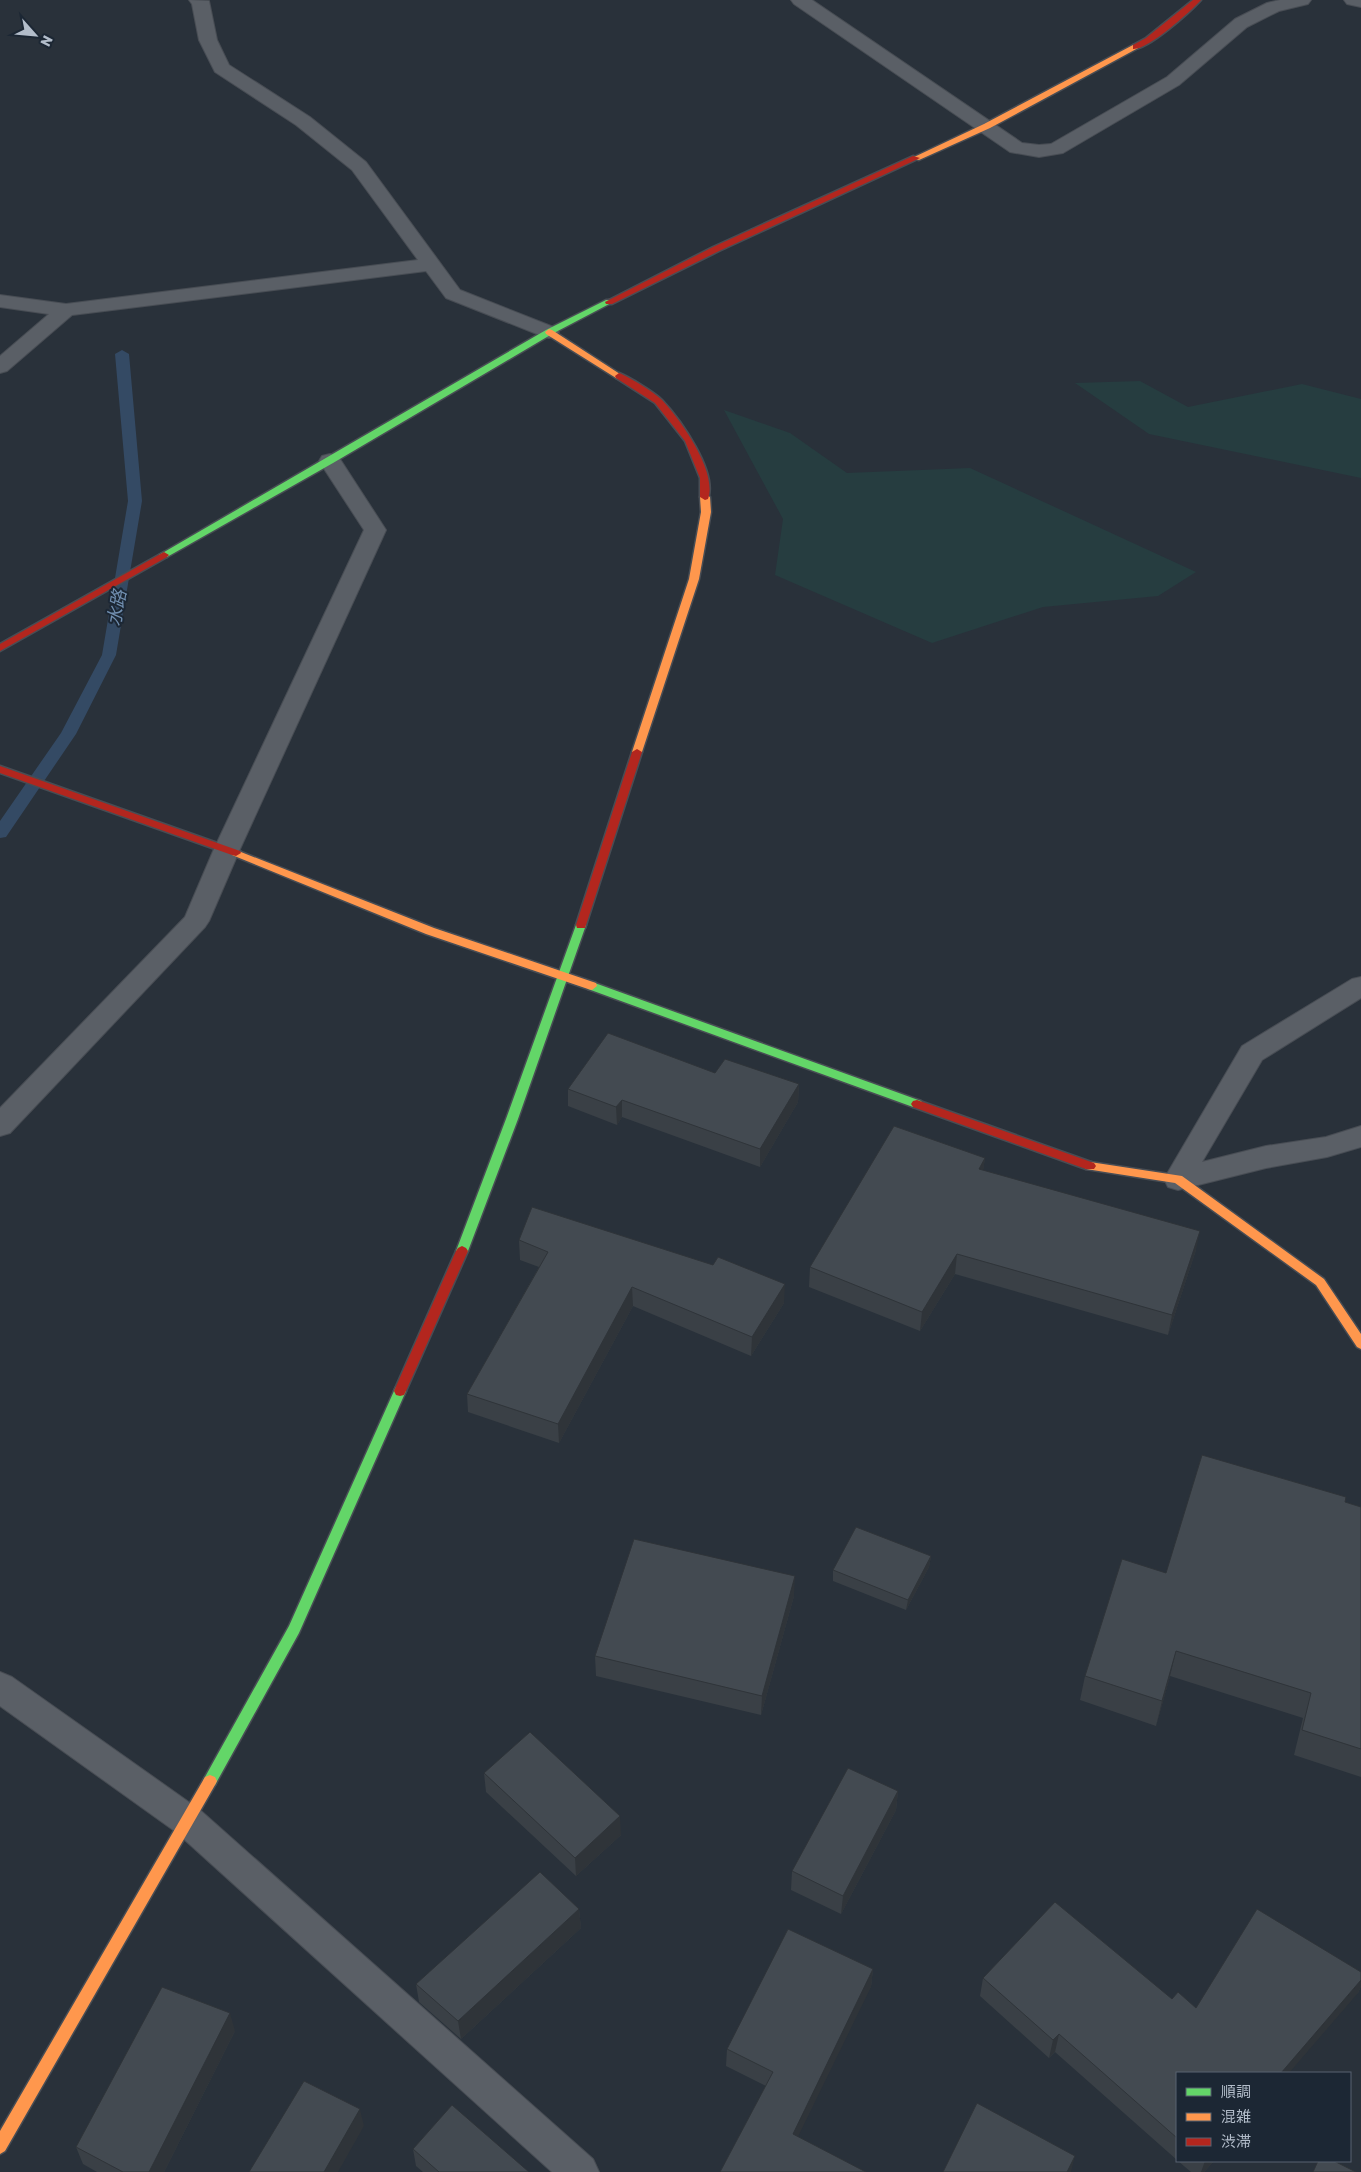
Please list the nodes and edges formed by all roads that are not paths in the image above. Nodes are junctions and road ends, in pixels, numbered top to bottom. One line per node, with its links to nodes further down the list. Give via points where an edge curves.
1 (198, 0): 8 (street, via 208,40 221,68 303,121 359,166)
2 (800, 0): 7 (street)
3 (1197, 0): 7 (street, via 1149,40)
4 (1302, 0): 7 (street, via 1273,7 1241,23 1173,81 1056,149 1017,148)
5 (1353, 0): 6 (street)
6 (1361, 2)
7 (987, 126): 11 (street, via 716,249)
8 (431, 264): 10 (street); 11 (street, via 453,294)
9 (0, 301): 10 (street)
10 (66, 310): 12 (street)
11 (549, 332): 13 (street); 17 (street, via 658,401 689,441 704,478 706,512 694,579)
12 (0, 367)
13 (330, 461): 14 (street); 16 (street, via 375,530)
14 (0, 648)
15 (0, 769): 16 (street)
16 (227, 849): 17 (street, via 430,931); 19 (street, via 196,921)
17 (564, 976): 21 (street, via 1092,1168); 24 (street, via 460,1255 382,1433 294,1629)
18 (1361, 986): 21 (street, via 1252,1053)
19 (0, 1126)
20 (1361, 1136): 21 (street, via 1327,1147 1266,1157)
21 (1178, 1179): 22 (street, via 1320,1282)
22 (1361, 1344)
23 (0, 1687): 24 (street)
24 (188, 1821): 25 (street); 26 (street)
25 (0, 2146)
26 (580, 2172)

